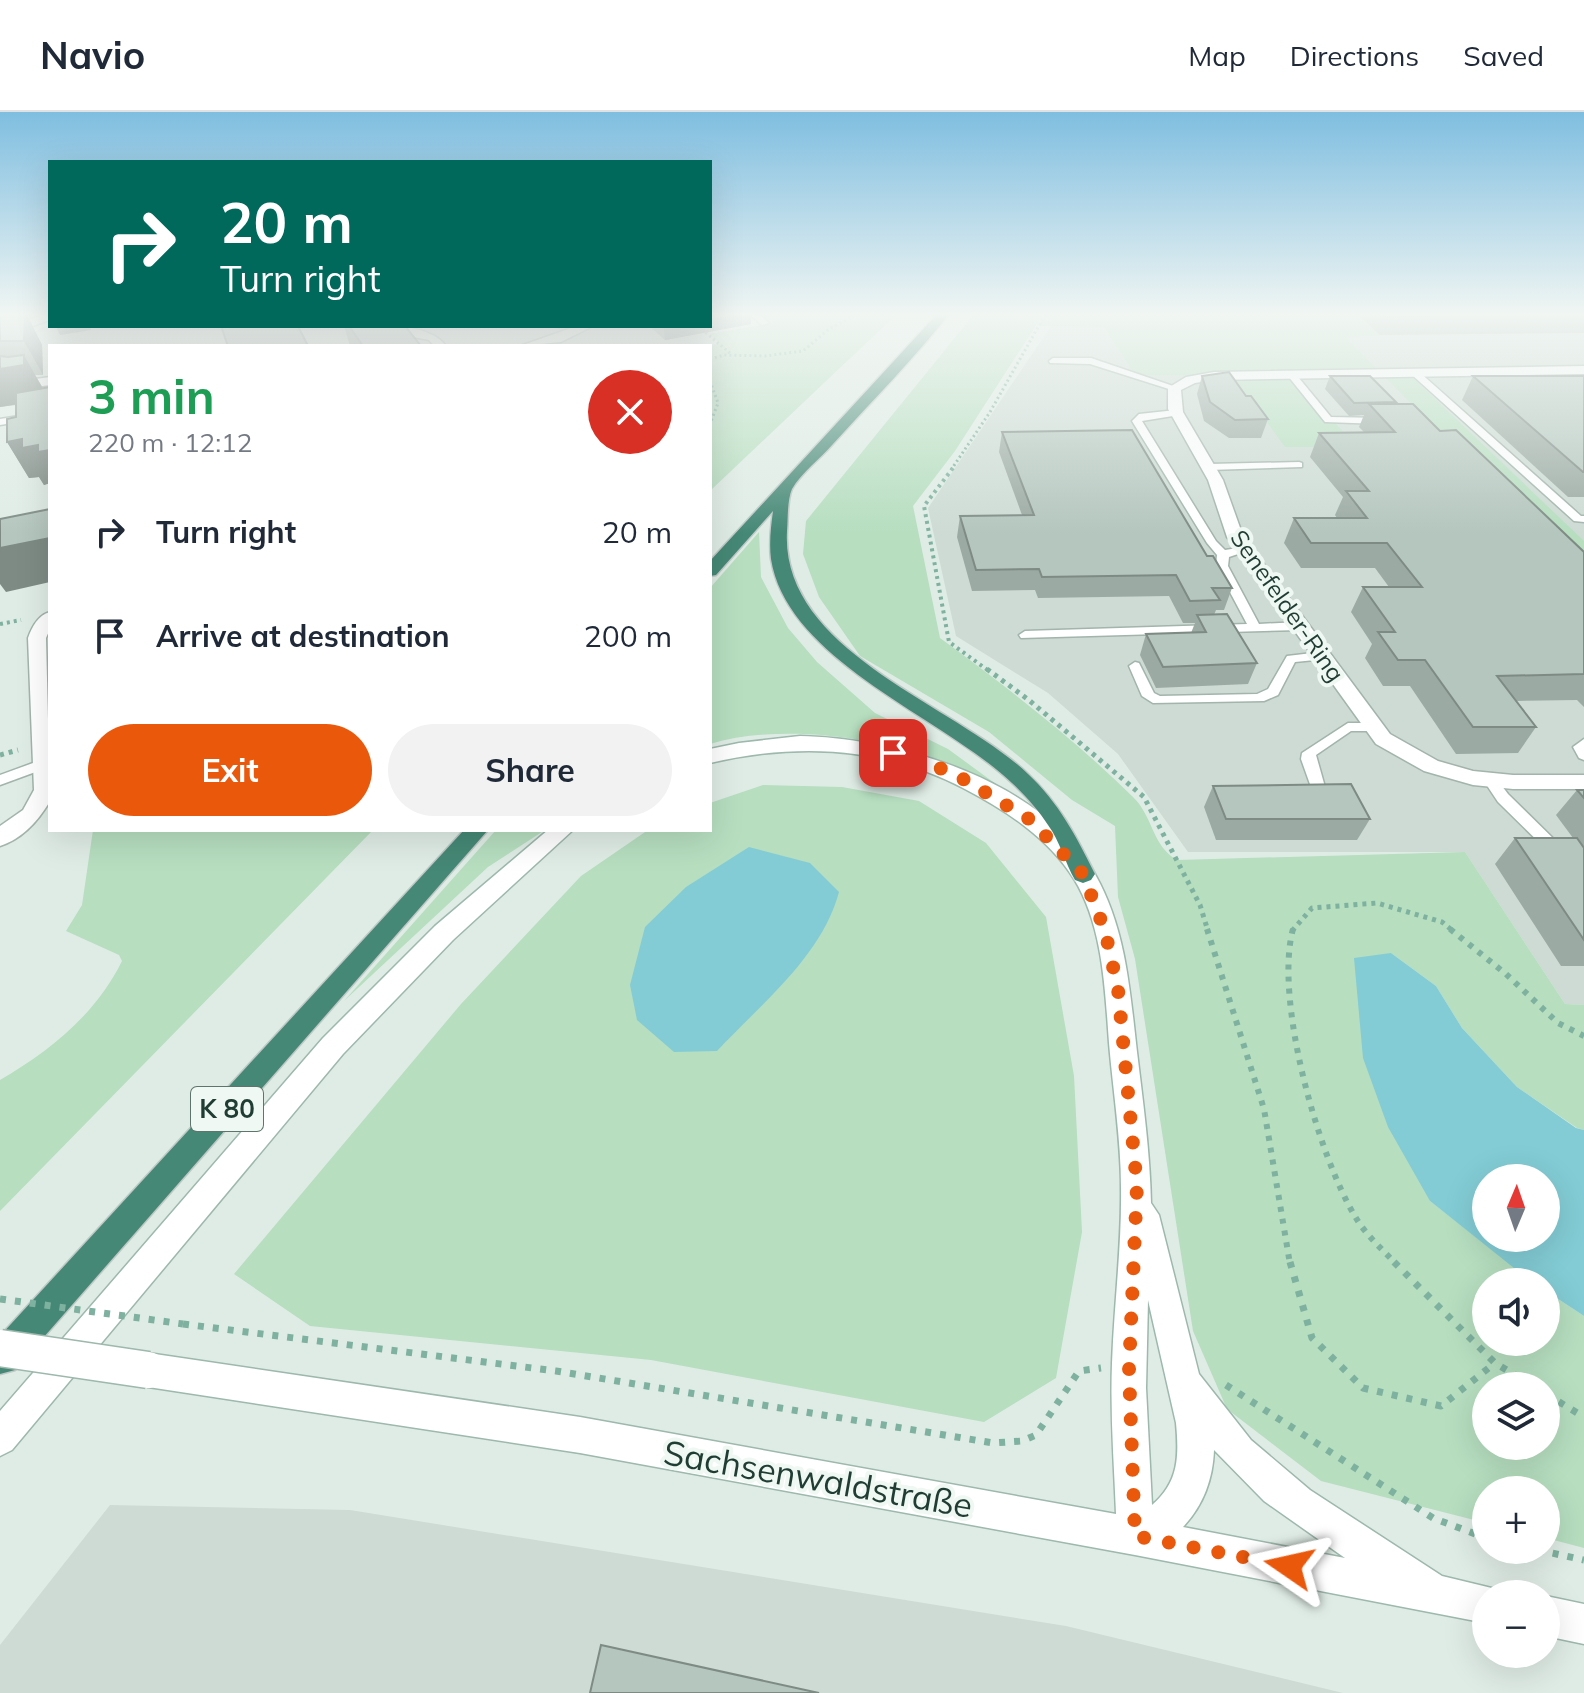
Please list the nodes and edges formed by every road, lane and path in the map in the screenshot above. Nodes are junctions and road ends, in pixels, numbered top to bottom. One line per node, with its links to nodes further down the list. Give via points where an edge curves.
1 (712, 387): 10 (path, via 719,412)
2 (877, 387): 15 (highway)
3 (1007, 387): 45 (path, via 924,506 949,642 1030,701 1144,797 1195,894 1264,1109 1289,1260 1312,1338 1363,1388 1441,1406)
4 (1171, 387): 7 (lane)
5 (1301, 387): 11 (lane, via 1328,420)
6 (1430, 387): 16 (lane)
7 (1175, 388): 8 (main road, Senefelder-Ring)
8 (1176, 413): 14 (main road, Senefelder-Ring); 18 (lane, via 1148,414 1137,421)
9 (48, 414): 12 (lane)
10 (712, 421)
11 (1388, 421)
12 (0, 422)
13 (1299, 465): 14 (lane)
14 (1209, 467): 17 (main road, Senefelder-Ring)
15 (784, 490): 19 (highway); 38 (highway, via 780,565 801,611 861,667 1019,774 1059,821)
16 (1584, 519)
17 (1244, 550): 18 (lane); 21 (main road, Senefelder-Ring)
18 (1224, 556): 22 (lane, via 1227,580)
19 (712, 569)
20 (48, 619): 30 (main road, via 37,638)
21 (1300, 626): 22 (lane); 24 (main road, Senefelder-Ring)
22 (1255, 628): 23 (lane)
23 (1025, 635)
24 (1321, 656): 25 (lane, via 1291,659 1273,692 1259,698 1158,700 1149,696); 26 (main road, Senefelder-Ring)
25 (1135, 666)
26 (1372, 727): 32 (main road, Senefelder-Ring, via 1431,766); 34 (lane, via 1348,727 1309,753 1318,787 1304,798)
27 (1584, 743): 28 (lane)
28 (1584, 755)
29 (712, 756): 38 (main road, via 814,743 856,746 929,763 1006,802 1055,842)
30 (44, 764): 31 (lane); 37 (main road, via 45,790 39,805)
31 (0, 780)
32 (1491, 781): 33 (main road, Senefelder-Ring); 39 (lane, via 1560,854)
33 (1584, 782)
34 (1289, 798)
35 (475, 832): 44 (highway, K 80)
36 (560, 832): 51 (main road, via 444,933 333,1046)
37 (0, 838)
38 (1083, 874): 41 (main road, via 1105,931 1118,989)
39 (1584, 888)
40 (1584, 1036): 45 (path, via 1558,1023 1442,922 1377,903 1312,908 1292,930 1289,970 1295,1045 1327,1154 1356,1219)
41 (1137, 1186): 46 (main road); 48 (main road)
42 (0, 1299): 46 (path, bridge, via 556,1371 993,1443 1036,1435 1079,1371)
43 (0, 1348): 53 (main road, Sachsenwaldstraße, bridge, via 580,1435)
44 (0, 1362)
45 (1495, 1363): 47 (path)
46 (1129, 1370): 53 (main road)
47 (1510, 1372)
48 (1184, 1378): 52 (path, via 1230,1386 1433,1518); 53 (main road, via 1197,1448 1190,1489 1159,1525); 56 (main road, via 1255,1470 1338,1532)
49 (1560, 1402): 50 (path)
50 (1584, 1417)
51 (0, 1438)
52 (1472, 1533)
53 (1135, 1536): 56 (main road, Sachsenwaldstraße)
54 (1560, 1555): 55 (path)
55 (1584, 1560)
56 (1442, 1595): 57 (main road, Sachsenwaldstraße)
57 (1472, 1601)
58 (1560, 1619): 59 (main road)
59 (1584, 1624)

